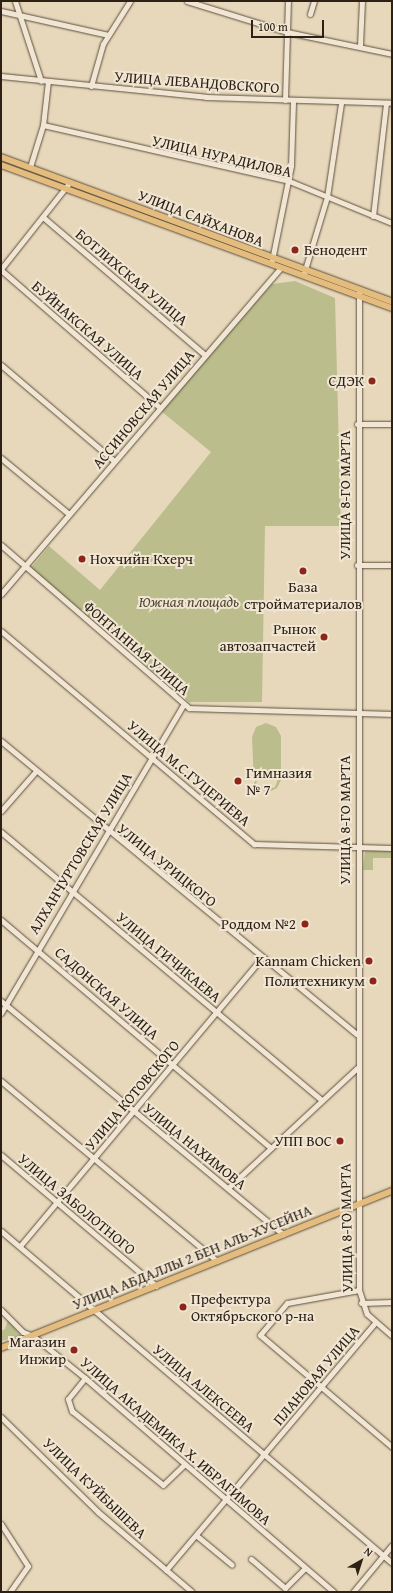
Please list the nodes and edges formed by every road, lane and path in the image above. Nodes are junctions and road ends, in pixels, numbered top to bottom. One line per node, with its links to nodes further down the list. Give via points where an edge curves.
1 (15, 1): 9 (street)
2 (130, 1): 11 (street)
3 (187, 1): 10 (street)
4 (288, 1): 10 (street)
5 (314, 1): 8 (street)
6 (362, 1): 12 (street)
7 (1, 11): 9 (street)
8 (310, 14)
9 (21, 16): 11 (street); 15 (street)
10 (287, 32): 12 (street); 18 (street)
11 (108, 35): 17 (street)
12 (360, 46): 13 (street)
13 (392, 54)
14 (1, 76): 15 (street, УЛИЦА ЛЕВАНДОВСКОГО)
15 (41, 80): 16 (street, УЛИЦА ЛЕВАНДОВСКОГО)
16 (48, 81): 17 (street, УЛИЦА ЛЕВАНДОВСКОГО); 23 (street)
17 (91, 86): 18 (street, УЛИЦА ЛЕВАНДОВСКОГО)
18 (285, 100): 19 (street, УЛИЦА ЛЕВАНДОВСКОГО)
19 (293, 101): 20 (street, УЛИЦА ЛЕВАНДОВСКОГО); 27 (street)
20 (341, 103): 21 (street, УЛИЦА ЛЕВАНДОВСКОГО); 30 (street)
21 (386, 103): 22 (street, УЛИЦА ЛЕВАНДОВСКОГО); 31 (street)
22 (392, 103)
23 (43, 125): 26 (street); 27 (street, УЛИЦА НУРАДИЛОВА)
24 (1, 157): 26 (main road, УЛИЦА САЙХАНОВА)
25 (1, 165): 29 (main road, УЛИЦА САЙХАНОВА)
26 (30, 167): 28 (main road, УЛИЦА САЙХАНОВА)
27 (289, 181): 30 (street, УЛИЦА НУРАДИЛОВА); 34 (street)
28 (70, 182): 29 (street); 34 (main road, УЛИЦА САЙХАНОВА)
29 (67, 189): 32 (street); 34 (main road, УЛИЦА САЙХАНОВА)
30 (327, 197): 31 (street, УЛИЦА НУРАДИЛОВА); 37 (street)
31 (374, 216): 33 (street, УЛИЦА НУРАДИЛОВА)
32 (44, 218): 36 (street); 41 (street, БОТЛИХСКАЯ УЛИЦА)
33 (392, 223)
34 (271, 262): 35 (main road, УЛИЦА САЙХАНОВА); 37 (main road, УЛИЦА САЙХАНОВА)
35 (280, 268): 37 (main road, УЛИЦА САЙХАНОВА); 41 (street, АССИНОВСКАЯ УЛИЦА)
36 (1, 269): 43 (street, БУЙНАКСКАЯ УЛИЦА)
37 (304, 273): 38 (main road, УЛИЦА САЙХАНОВА)
38 (359, 293): 39 (main road, УЛИЦА САЙХАНОВА); 40 (main road, УЛИЦА САЙХАНОВА); 44 (street, УЛИЦА 8-ГО МАРТА)
39 (392, 302)
40 (392, 308)
41 (204, 355): 43 (street, АССИНОВСКАЯ УЛИЦА)
42 (1, 365): 47 (street)
43 (159, 407): 47 (street, АССИНОВСКАЯ УЛИЦА)
44 (357, 424): 45 (street); 50 (street, УЛИЦА 8-ГО МАРТА)
45 (392, 424)
46 (1, 458): 48 (street)
47 (114, 461): 48 (street, АССИНОВСКАЯ УЛИЦА)
48 (69, 514): 52 (street, АССИНОВСКАЯ УЛИЦА)
49 (1, 545): 52 (street, ФОНТАННАЯ УЛИЦА)
50 (357, 565): 51 (street); 56 (street, УЛИЦА 8-ГО МАРТА)
51 (392, 565)
52 (25, 566): 53 (street, АССИНОВСКАЯ УЛИЦА); 55 (street, ФОНТАННАЯ УЛИЦА)
53 (1, 594)
54 (1, 631): 59 (street, УЛИЦА М.С.ГУЦЕРИЕВА)
55 (183, 705): 56 (street, ФОНТАННАЯ УЛИЦА, via 194,710); 59 (street, АЛХАНЧУРТОВСКАЯ УЛИЦА)
56 (357, 712): 57 (street, ФОНТАННАЯ УЛИЦА); 64 (street, УЛИЦА 8-ГО МАРТА)
57 (392, 714)
58 (1, 741): 60 (street, УЛИЦА УРИЦКОГО)
59 (151, 756): 62 (street, АЛХАНЧУРТОВСКАЯ УЛИЦА); 64 (street, УЛИЦА М.С.ГУЦЕРИЕВА, via 258,846)
60 (36, 771): 61 (street); 62 (street, УЛИЦА УРИЦКОГО)
61 (1, 811)
62 (107, 831): 66 (street, АЛХАНЧУРТОВСКАЯ УЛИЦА); 69 (street, УЛИЦА УРИЦКОГО)
63 (1, 832): 66 (street, УЛИЦА ГИЧИКАЕВА)
64 (357, 847): 65 (street, УЛИЦА М.С.ГУЦЕРИЕВА); 74 (street, УЛИЦА 8-ГО МАРТА)
65 (392, 848)
66 (71, 890): 68 (street, АЛХАНЧУРТОВСКАЯ УЛИЦА); 72 (street, УЛИЦА ГИЧИКАЕВА)
67 (1, 920): 68 (street, САДОНСКАЯ УЛИЦА)
68 (38, 948): 71 (street, АЛХАНЧУРТОВСКАЯ УЛИЦА); 75 (street, САДОНСКАЯ УЛИЦА)
69 (262, 958): 72 (street, УЛИЦА КОТОВСКОГО); 74 (street, УЛИЦА УРИЦКОГО)
70 (1, 1001): 71 (street, УЛИЦА НАХИМОВА)
71 (6, 1005): 73 (street, АЛХАНЧУРТОВСКАЯ УЛИЦА); 79 (street, УЛИЦА НАХИМОВА)
72 (217, 1013): 75 (street, УЛИЦА КОТОВСКОГО); 78 (street, УЛИЦА ГИЧИКАЕВА)
73 (1, 1014)
74 (357, 1034): 76 (street, УЛИЦА 8-ГО МАРТА)
75 (173, 1066): 79 (street, УЛИЦА КОТОВСКОГО); 80 (street, САДОНСКАЯ УЛИЦА)
76 (357, 1068): 78 (street); 86 (street, УЛИЦА 8-ГО МАРТА)
77 (1, 1081): 82 (street)
78 (321, 1100): 80 (street)
79 (134, 1112): 82 (street, УЛИЦА КОТОВСКОГО); 83 (street, УЛИЦА НАХИМОВА)
80 (270, 1147): 83 (street)
81 (1, 1155): 85 (street, УЛИЦА ЗАБОЛОТНОГО)
82 (94, 1158): 85 (street, УЛИЦА КОТОВСКОГО); 90 (street)
83 (228, 1188): 88 (street, УЛИЦА НАХИМОВА)
84 (392, 1191): 86 (main road, УЛИЦА АБДАЛЛЫ 2 БЕН АЛЬ-ХУСЕЙНА)
85 (57, 1203): 89 (street, УЛИЦА КОТОВСКОГО); 91 (street, УЛИЦА ЗАБОЛОТНОГО)
86 (357, 1205): 88 (main road, УЛИЦА АБДАЛЛЫ 2 БЕН АЛЬ-ХУСЕЙНА); 92 (street, УЛИЦА 8-ГО МАРТА)
87 (1, 1230): 89 (street, УЛИЦА АЛЕКСЕЕВА)
88 (283, 1234): 90 (main road, УЛИЦА АБДАЛЛЫ 2 БЕН АЛЬ-ХУСЕЙНА)
89 (20, 1246): 96 (street, УЛИЦА АЛЕКСЕЕВА)
90 (217, 1261): 91 (main road, УЛИЦА АБДАЛЛЫ 2 БЕН АЛЬ-ХУСЕЙНА)
91 (156, 1286): 96 (main road, УЛИЦА АБДАЛЛЫ 2 БЕН АЛЬ-ХУСЕЙНА)
92 (359, 1290): 94 (street, УЛИЦА 8-ГО МАРТА); 102 (street, via 287,1303 262,1329 263,1340)
93 (392, 1302): 94 (street, ПЛАНОВАЯ УЛИЦА)
94 (362, 1304): 97 (street, УЛИЦА 8-ГО МАРТА)
95 (1, 1310): 98 (street, УЛИЦА АКАДЕМИКА Х. ИБРАГИМОВА, via 23,1332)
96 (94, 1311): 98 (main road, УЛИЦА АБДАЛЛЫ 2 БЕН АЛЬ-ХУСЕЙНА); 105 (street, УЛИЦА АЛЕКСЕЕВА)
97 (375, 1323): 99 (street, УЛИЦА 8-ГО МАРТА); 102 (street, ПЛАНОВАЯ УЛИЦА)
98 (33, 1336): 100 (main road, УЛИЦА АБДАЛЛЫ 2 БЕН АЛЬ-ХУСЕЙНА); 101 (street, УЛИЦА АКАДЕМИКА Х. ИБРАГИМОВА)
99 (392, 1336)
100 (1, 1348)
101 (85, 1378): 106 (street, УЛИЦА АКАДЕМИКА Х. ИБРАГИМОВА); 106 (street, via 68,1400 72,1411 163,1485)
102 (322, 1388): 104 (street); 105 (street, ПЛАНОВАЯ УЛИЦА)
103 (1, 1417): 116 (street, УЛИЦА КУЙБЫШЕВА, via 98,1512)
104 (392, 1446)
105 (264, 1456): 107 (street, ПЛАНОВАЯ УЛИЦА); 111 (street, УЛИЦА АЛЕКСЕЕВА)
106 (185, 1464): 107 (street, УЛИЦА АКАДЕМИКА Х. ИБРАГИМОВА)
107 (227, 1500): 109 (street, ПЛАНОВАЯ УЛИЦА); 115 (street, УЛИЦА АКАДЕМИКА Х. ИБРАГИМОВА)
108 (1, 1524): 117 (street, via 28,1566)
109 (197, 1536): 114 (street); 116 (street, ПЛАНОВАЯ УЛИЦА)
110 (392, 1545): 111 (street)
111 (383, 1556): 113 (street, УЛИЦА АЛЕКСЕЕВА); 120 (street)
112 (251, 1559): 115 (street, via 285,1588)
113 (392, 1563)
114 (232, 1565)
115 (305, 1568): 119 (street, УЛИЦА АКАДЕМИКА Х. ИБРАГИМОВА)
116 (166, 1570): 118 (street, УЛИЦА КУЙБЫШЕВА)
117 (10, 1592)
118 (192, 1592)
119 (334, 1592)
120 (353, 1592)

